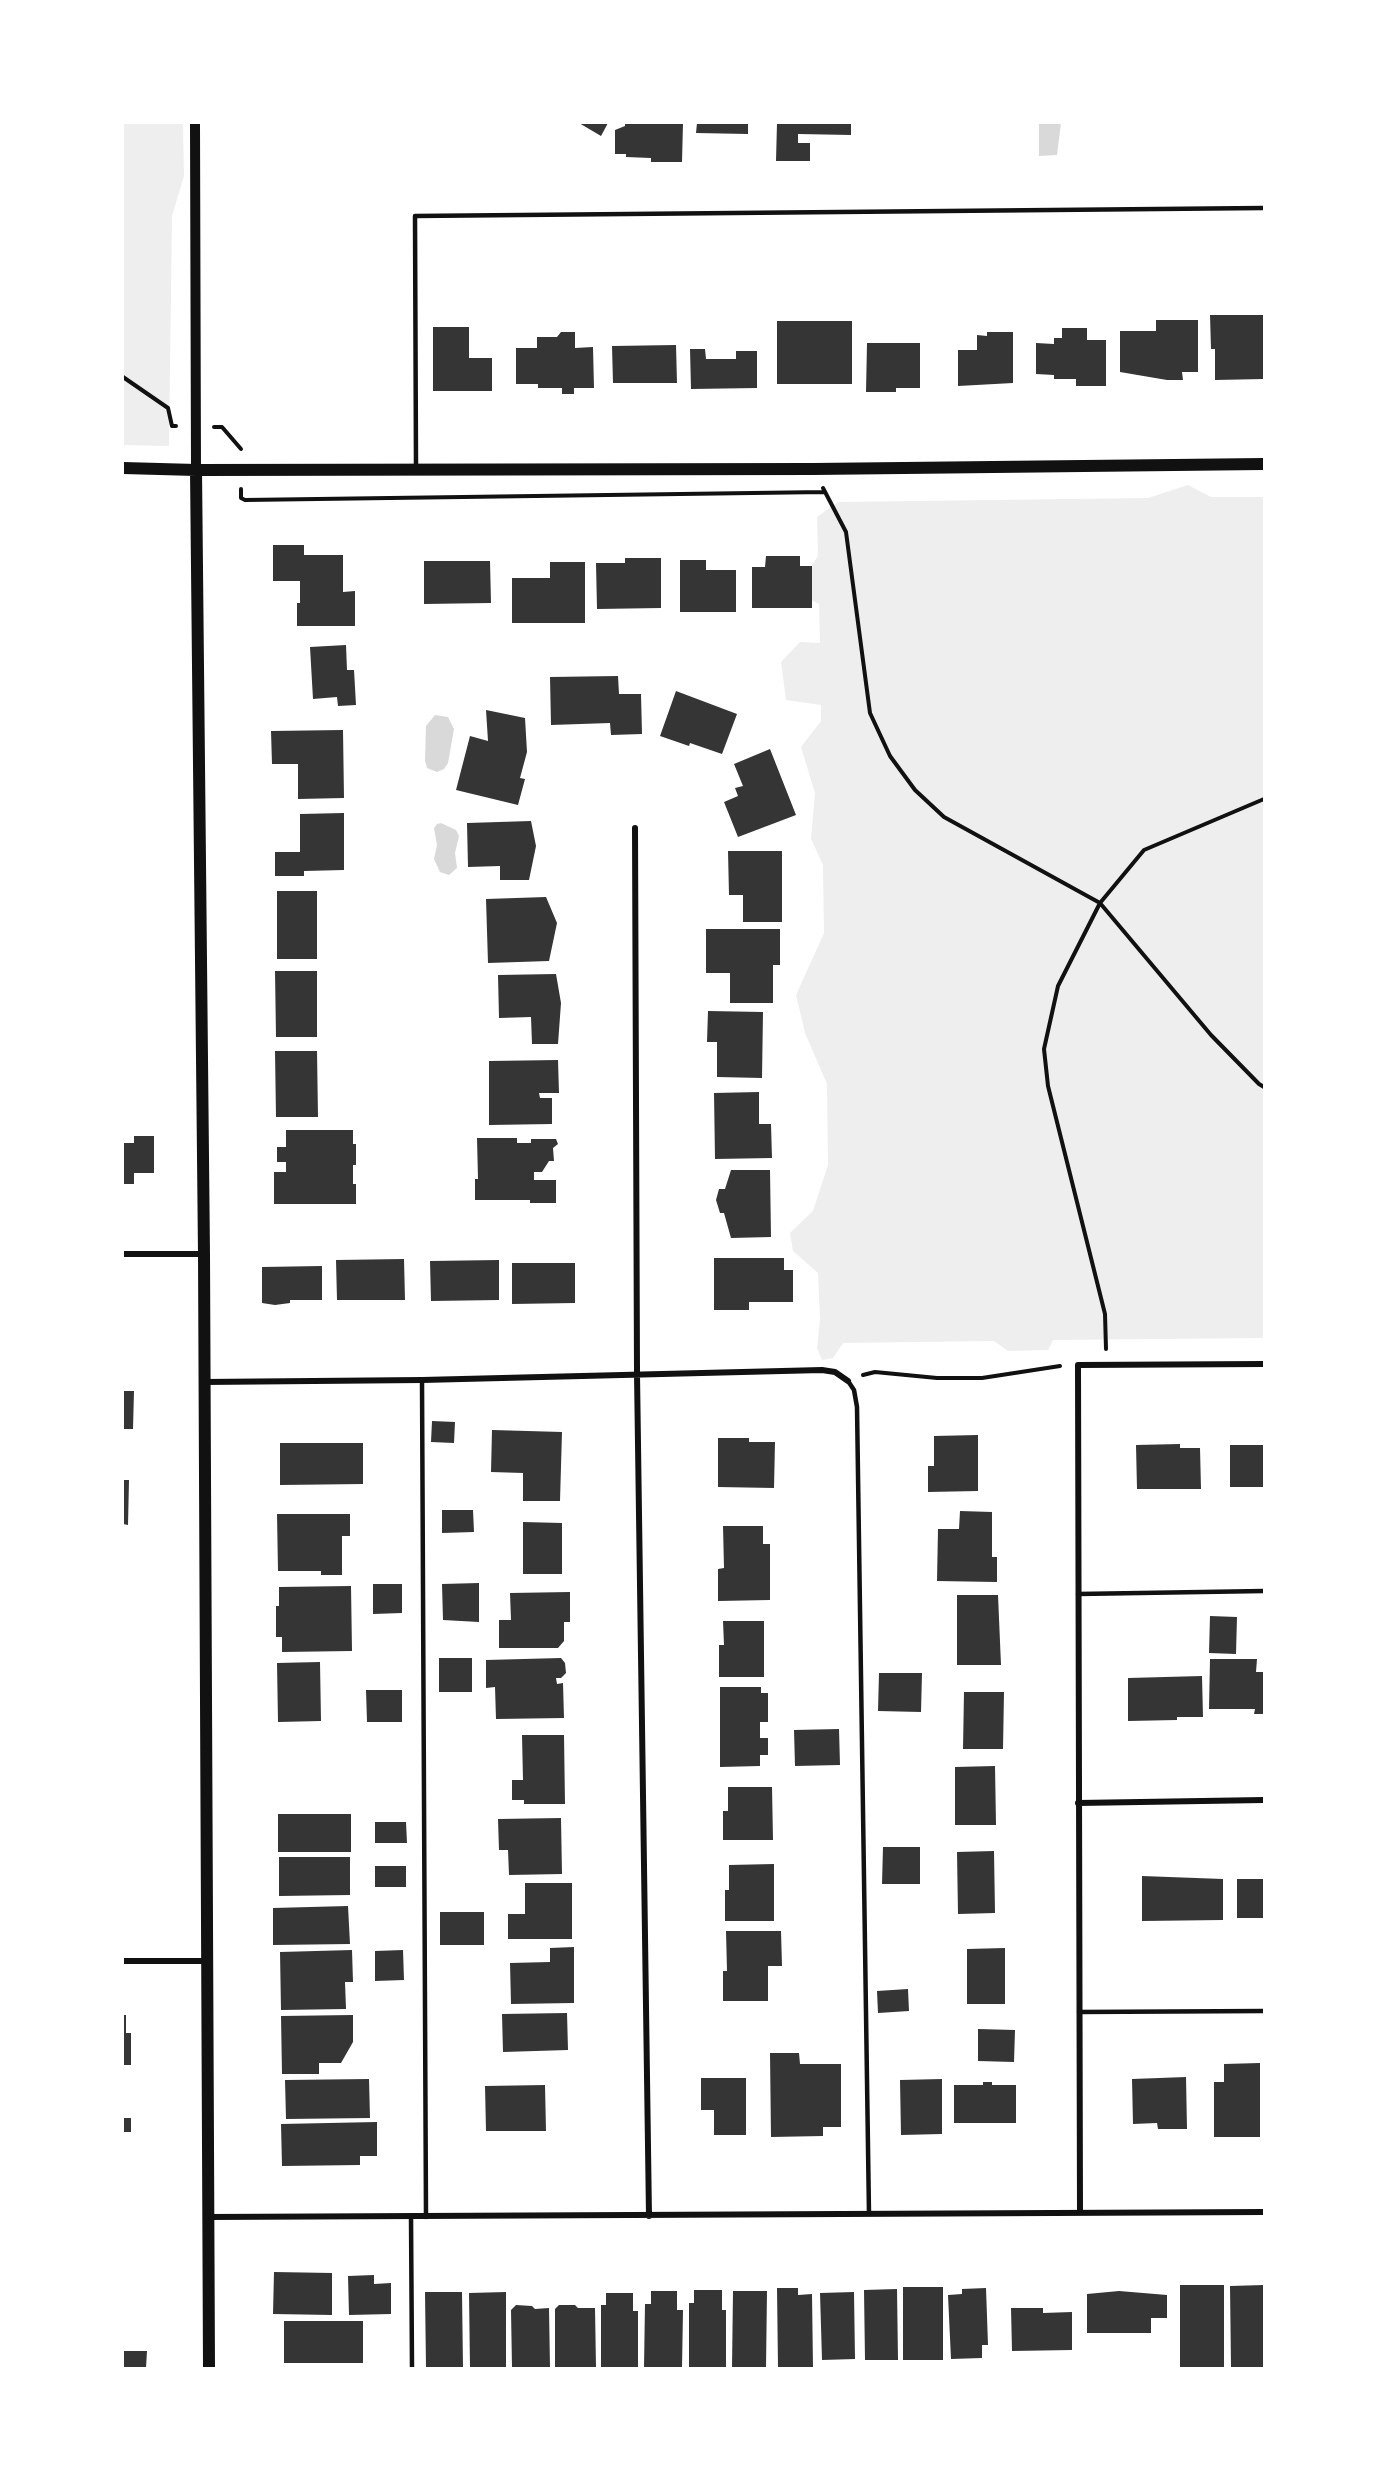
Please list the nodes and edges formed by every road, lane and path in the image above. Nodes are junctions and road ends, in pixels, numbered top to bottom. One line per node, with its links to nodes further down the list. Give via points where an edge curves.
1 (195, 123): 9 (street)
2 (1264, 208): 10 (lane, via 415,216)
3 (123, 377): 4 (path, via 168,408)
4 (172, 426)
5 (222, 427): 6 (path)
6 (241, 447)
7 (1264, 464): 10 (main road)
8 (123, 468): 9 (main road)
9 (196, 470): 10 (main road); 17 (main road)
10 (416, 470)
11 (241, 498): 14 (path, via 825,492 846,532 870,712 890,756 915,790 944,816)
12 (1264, 799): 14 (path, via 1144,850)
13 (635, 828): 21 (street)
14 (1100, 903): 15 (path, via 1211,1035); 20 (path, via 1058,986 1044,1049 1048,1086 1105,1314)
15 (1264, 1087)
16 (123, 1254): 17 (street)
17 (204, 1254): 24 (main road)
18 (1264, 1364): 20 (street)
19 (1078, 1365): 20 (street); 23 (path, via 982,1377 875,1372); 26 (street)
20 (1106, 1365)
21 (637, 1374): 22 (street); 23 (street, via 822,1370 835,1372); 37 (street)
22 (422, 1380): 24 (street); 39 (lane)
23 (848, 1381): 35 (lane, via 857,1407)
24 (203, 1382): 30 (main road)
25 (1264, 1591): 26 (lane)
26 (1078, 1594): 28 (street)
27 (1264, 1800): 28 (street)
28 (1078, 1803): 32 (street)
29 (123, 1961): 30 (street)
30 (205, 1961): 38 (main road)
31 (1264, 2011): 32 (lane)
32 (1080, 2012): 34 (street)
33 (1264, 2212): 34 (street)
34 (1080, 2213): 35 (street)
35 (869, 2214): 37 (street)
36 (411, 2216): 38 (street); 39 (street); 41 (lane)
37 (649, 2216): 39 (street)
38 (208, 2217): 40 (main road)
39 (426, 2217)
40 (209, 2368)
41 (412, 2368)

